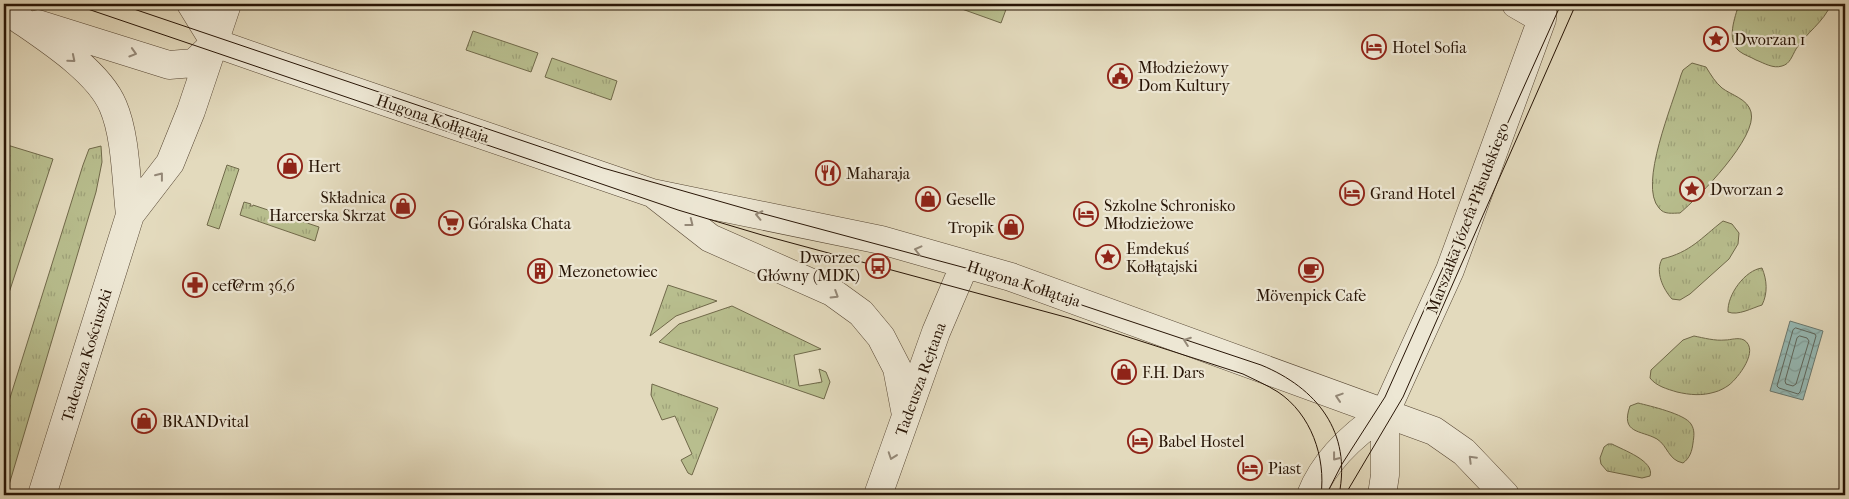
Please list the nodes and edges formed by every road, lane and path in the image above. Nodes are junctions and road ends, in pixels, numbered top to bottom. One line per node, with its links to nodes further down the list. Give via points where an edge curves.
1 (191, 4): 6 (street)
2 (227, 4): 6 (street, Tadeusza Kościuszki)
3 (1516, 4): 4 (street)
4 (1549, 9): 10 (street, Marszałka Józefa Piłsudskiego, via 1450,270)
5 (11, 16): 6 (street, one-way to 6, via 169,65 194,63); 8 (street, Tadeusza Kościuszki, one-way to 8, via 51,40 92,76 113,104 120,130)
6 (215, 43): 7 (street, Hugona Kołłątaja); 8 (street, Tadeusza Kościuszki, one-way to 6, via 170,163)
7 (652, 192): 9 (street, Hugona Kołłątaja, one-way to 7, via 881,240); 11 (street, Hugona Kołłątaja, one-way to 11, via 710,238 832,292 861,313 881,337 897,368)
8 (130, 215): 12 (street, Tadeusza Kościuszki)
9 (965, 264): 10 (street, Hugona Kołłątaja, one-way to 9, via 1036,285); 11 (street, Tadeusza Rejtana)
10 (1385, 413): 14 (street, one-way to 14, via 1347,443 1316,483); 15 (street, Marszałka Józefa Piłsudskiego); 16 (street, Hugona Kołłątaja, one-way to 10, via 1464,452 1434,431)
11 (906, 415): 13 (street, Tadeusza Rejtana, one-way to 13)
12 (42, 495)
13 (878, 495)
14 (1311, 495)
15 (1382, 495)
16 (1505, 495)

